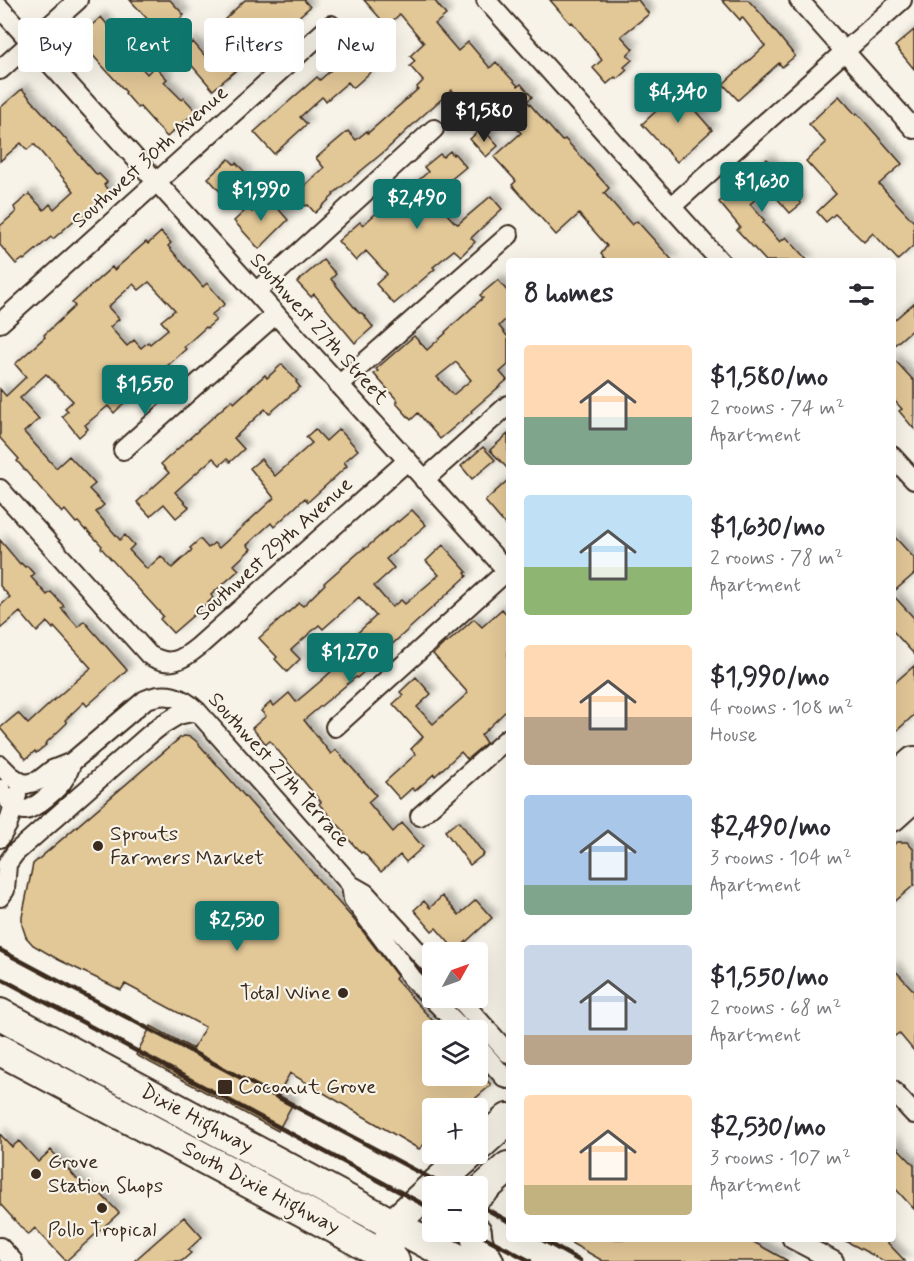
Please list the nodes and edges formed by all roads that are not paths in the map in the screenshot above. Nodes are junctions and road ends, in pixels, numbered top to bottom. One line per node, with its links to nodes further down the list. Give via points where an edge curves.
1 (78, 0): 6 (street)
2 (486, 0): 16 (street)
3 (799, 0): 9 (street)
4 (902, 0): 9 (street)
5 (0, 8): 7 (street, Southwest 27th Street)
6 (57, 18)
7 (18, 28)
8 (316, 39): 15 (street, Southwest 30th Avenue)
9 (845, 51): 14 (street); 16 (street)
10 (18, 53): 11 (street)
11 (0, 70)
12 (57, 72): 15 (street, Southwest 27th Street)
13 (434, 129): 19 (street)
14 (914, 129)
15 (157, 182): 19 (street, Southwest 27th Street); 21 (street, Southwest 30th Avenue)
16 (671, 207): 18 (street)
17 (509, 235): 22 (street)
18 (717, 258)
19 (256, 292): 20 (street, Southwest 27th Street)
20 (276, 314): 22 (street, Southwest 27th Street); 24 (street)
21 (0, 323)
22 (339, 385): 25 (street, Southwest 27th Street)
23 (506, 407): 27 (street)
24 (123, 450)
25 (407, 460): 27 (street, Southwest 27th Street); 29 (street, Southwest 29th Avenue, via 198,647 187,656 166,662 144,650)
26 (896, 460): 28 (street)
27 (424, 480): 30 (street, Southwest 27th Street)
28 (914, 480)
29 (0, 489)
30 (506, 569)
31 (506, 573): 33 (street)
32 (197, 711): 35 (street, Southwest 27th Terrace, via 182,699 160,695 145,700); 44 (street, Southwest 27th Terrace); 45 (street, via 178,715 149,735 15,853 7,864 5,890)
33 (335, 727)
34 (506, 740): 42 (street)
35 (72, 762): 38 (street, via 38,781); 41 (street, via 64,781 40,803 29,810)
36 (914, 762): 40 (highway)
37 (0, 765): 38 (street)
38 (20, 782): 41 (street)
39 (0, 789): 41 (street)
40 (902, 802)
41 (14, 806): 43 (street)
42 (420, 816)
43 (0, 837)
44 (351, 885): 46 (street, Southwest 27th Terrace, via 365,893); 49 (street, Southwest 27th Terrace, via 353,899 412,978)
45 (0, 897)
46 (422, 956)
47 (468, 1008): 51 (street)
48 (0, 1014): 63 (highway, Dixie Highway)
49 (453, 1020)
50 (0, 1050): 70 (highway, South Dixie Highway)
51 (506, 1051)
52 (488, 1058): 53 (street)
53 (506, 1078)
54 (896, 1094): 55 (street)
55 (914, 1114)
56 (506, 1121): 57 (highway)
57 (488, 1137)
58 (459, 1164): 60 (highway)
59 (506, 1169): 61 (highway)
60 (445, 1176)
61 (488, 1189)
62 (422, 1197): 63 (highway)
63 (393, 1224): 64 (highway); 70 (highway)
64 (422, 1234)
65 (422, 1240): 70 (highway)
66 (437, 1242): 72 (highway)
67 (477, 1242): 73 (highway)
68 (798, 1242): 74 (street)
69 (0, 1247): 71 (street)
70 (390, 1259)
71 (13, 1261)
72 (461, 1261)
73 (488, 1261)
74 (834, 1261)

